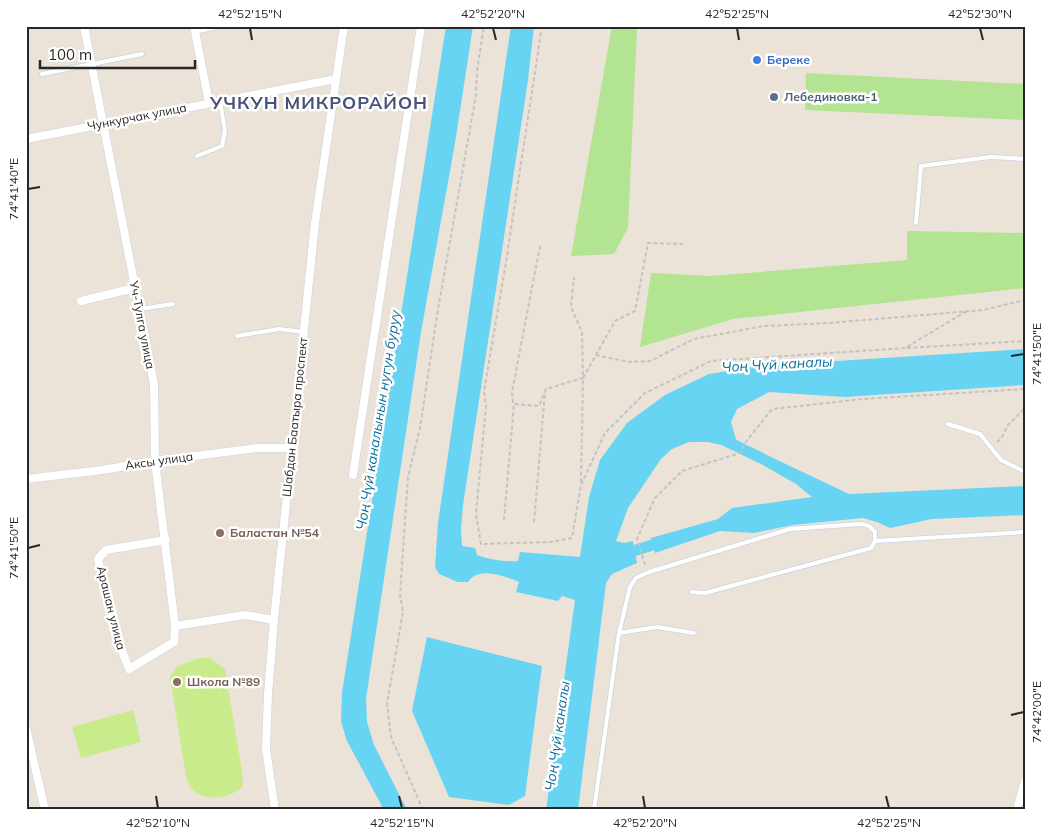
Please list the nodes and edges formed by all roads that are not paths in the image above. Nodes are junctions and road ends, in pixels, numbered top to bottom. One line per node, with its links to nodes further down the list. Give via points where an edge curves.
1 (84, 26): 7 (street, Уч-Тулга улица)
2 (221, 26): 5 (lane)
3 (344, 26): 9 (street, Шабдан Баатыра проспект)
4 (421, 26): 27 (street)
5 (195, 29): 11 (street)
6 (142, 54): 7 (lane)
7 (91, 65): 8 (lane); 12 (street, Уч-Тулга улица)
8 (42, 74)
9 (336, 79): 10 (street, Чункурчак улица); 21 (street, Шабдан Баатыра проспект, via 315,223)
10 (220, 101): 11 (street, Чункурчак улица); 14 (lane, via 225,131 222,146)
11 (209, 102): 12 (street, Чункурчак улица)
12 (102, 124): 13 (street, Чункурчак улица); 17 (street, Уч-Тулга улица)
13 (26, 139)
14 (197, 156)
15 (1025, 159): 16 (lane, via 991,157 921,166)
16 (916, 223)
17 (136, 288): 18 (street); 20 (street, Уч-Тулга улица)
18 (82, 301)
19 (173, 304): 20 (lane)
20 (140, 309): 25 (street, Уч-Тулга улица, via 154,384)
21 (304, 332): 22 (lane, via 279,329); 24 (street, Шабдан Баатыра проспект)
22 (237, 336)
23 (948, 424): 26 (lane, via 980,434 1001,460)
24 (292, 448): 25 (street, Аксы улица, via 258,448); 33 (street, Шабдан Баатыра проспект)
25 (155, 460): 28 (street, Аксы улица); 30 (street, Уч-Тулга улица)
26 (1025, 472)
27 (353, 475)
28 (26, 479)
29 (1025, 532): 31 (lane)
30 (166, 540): 34 (street, Уч-Тулга улица); 34 (street, Арашан улица, via 106,550 98,558 128,670 174,642)
31 (874, 541): 32 (lane, via 871,548 705,594); 35 (lane, via 875,532 861,524 790,529 649,572 636,578 630,587)
32 (692, 592)
33 (274, 620): 34 (street, via 245,615); 41 (street, Шабдан Баатыра проспект, via 266,749)
34 (175, 626)
35 (619, 633): 36 (lane, via 657,627); 42 (lane)
36 (694, 633)
37 (26, 728): 38 (street)
38 (28, 742): 40 (street)
39 (1025, 781): 43 (street)
40 (45, 810)
41 (275, 810)
42 (594, 810)
43 (1017, 810)

